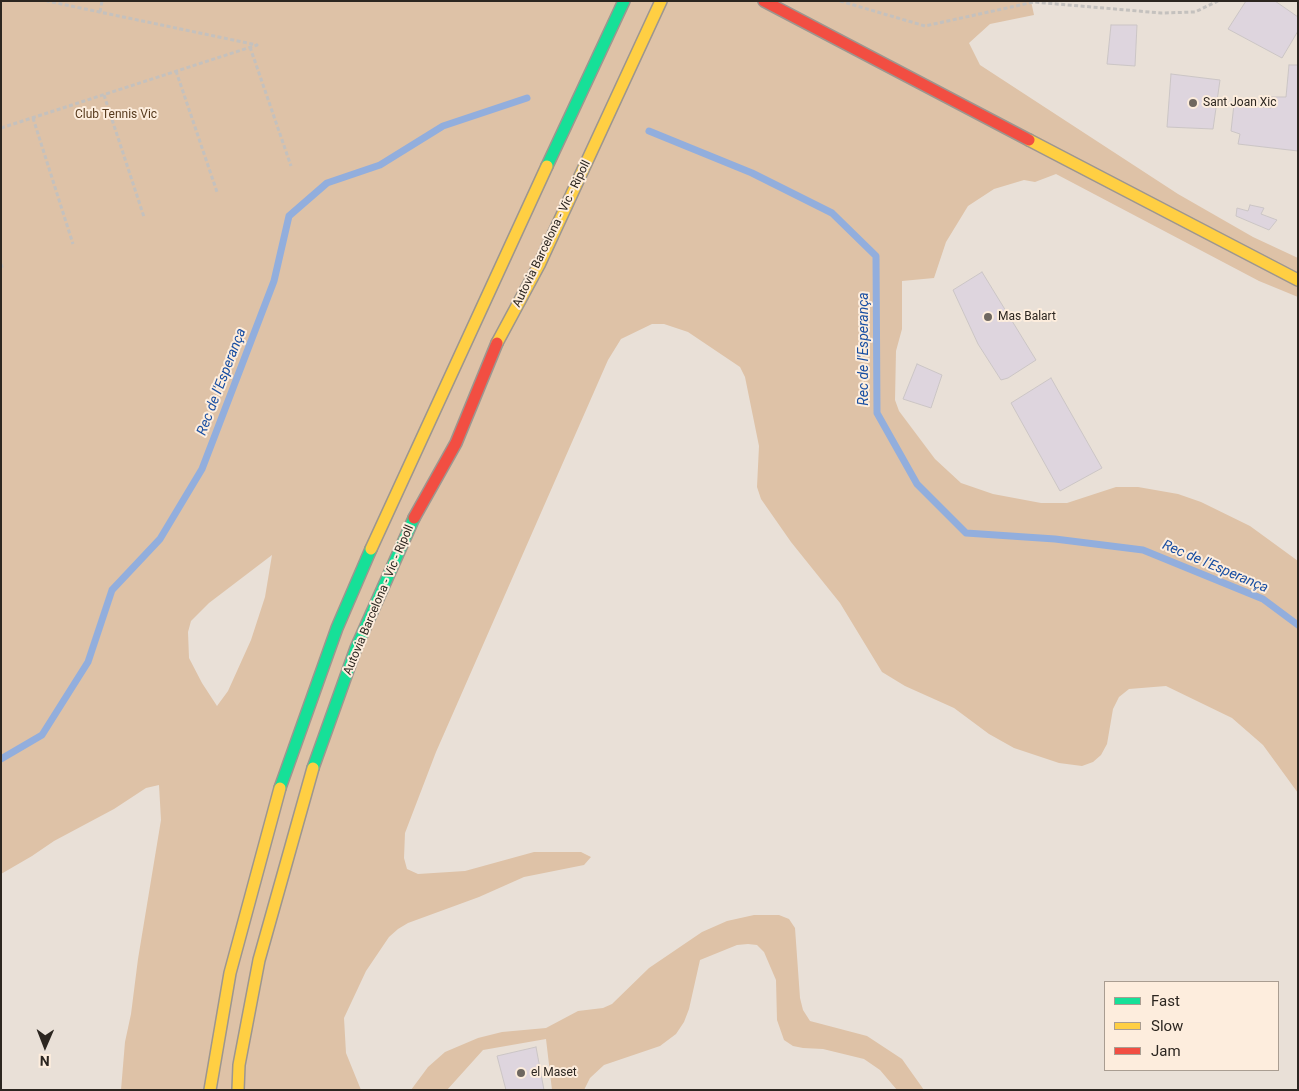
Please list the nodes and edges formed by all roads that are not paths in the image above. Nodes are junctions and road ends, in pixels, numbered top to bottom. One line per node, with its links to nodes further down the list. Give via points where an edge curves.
1 (624, 1): 5 (main road, Autovia Barcelona - Vic - Ripoll, via 337,628 289,759 258,864 230,973)
2 (661, 1): 6 (main road, Autovia Barcelona - Vic - Ripoll, via 540,265 489,360 456,443 406,533 356,648 312,772 259,960)
3 (764, 1): 4 (main road)
4 (1298, 280)
5 (210, 1090)
6 (238, 1090)

